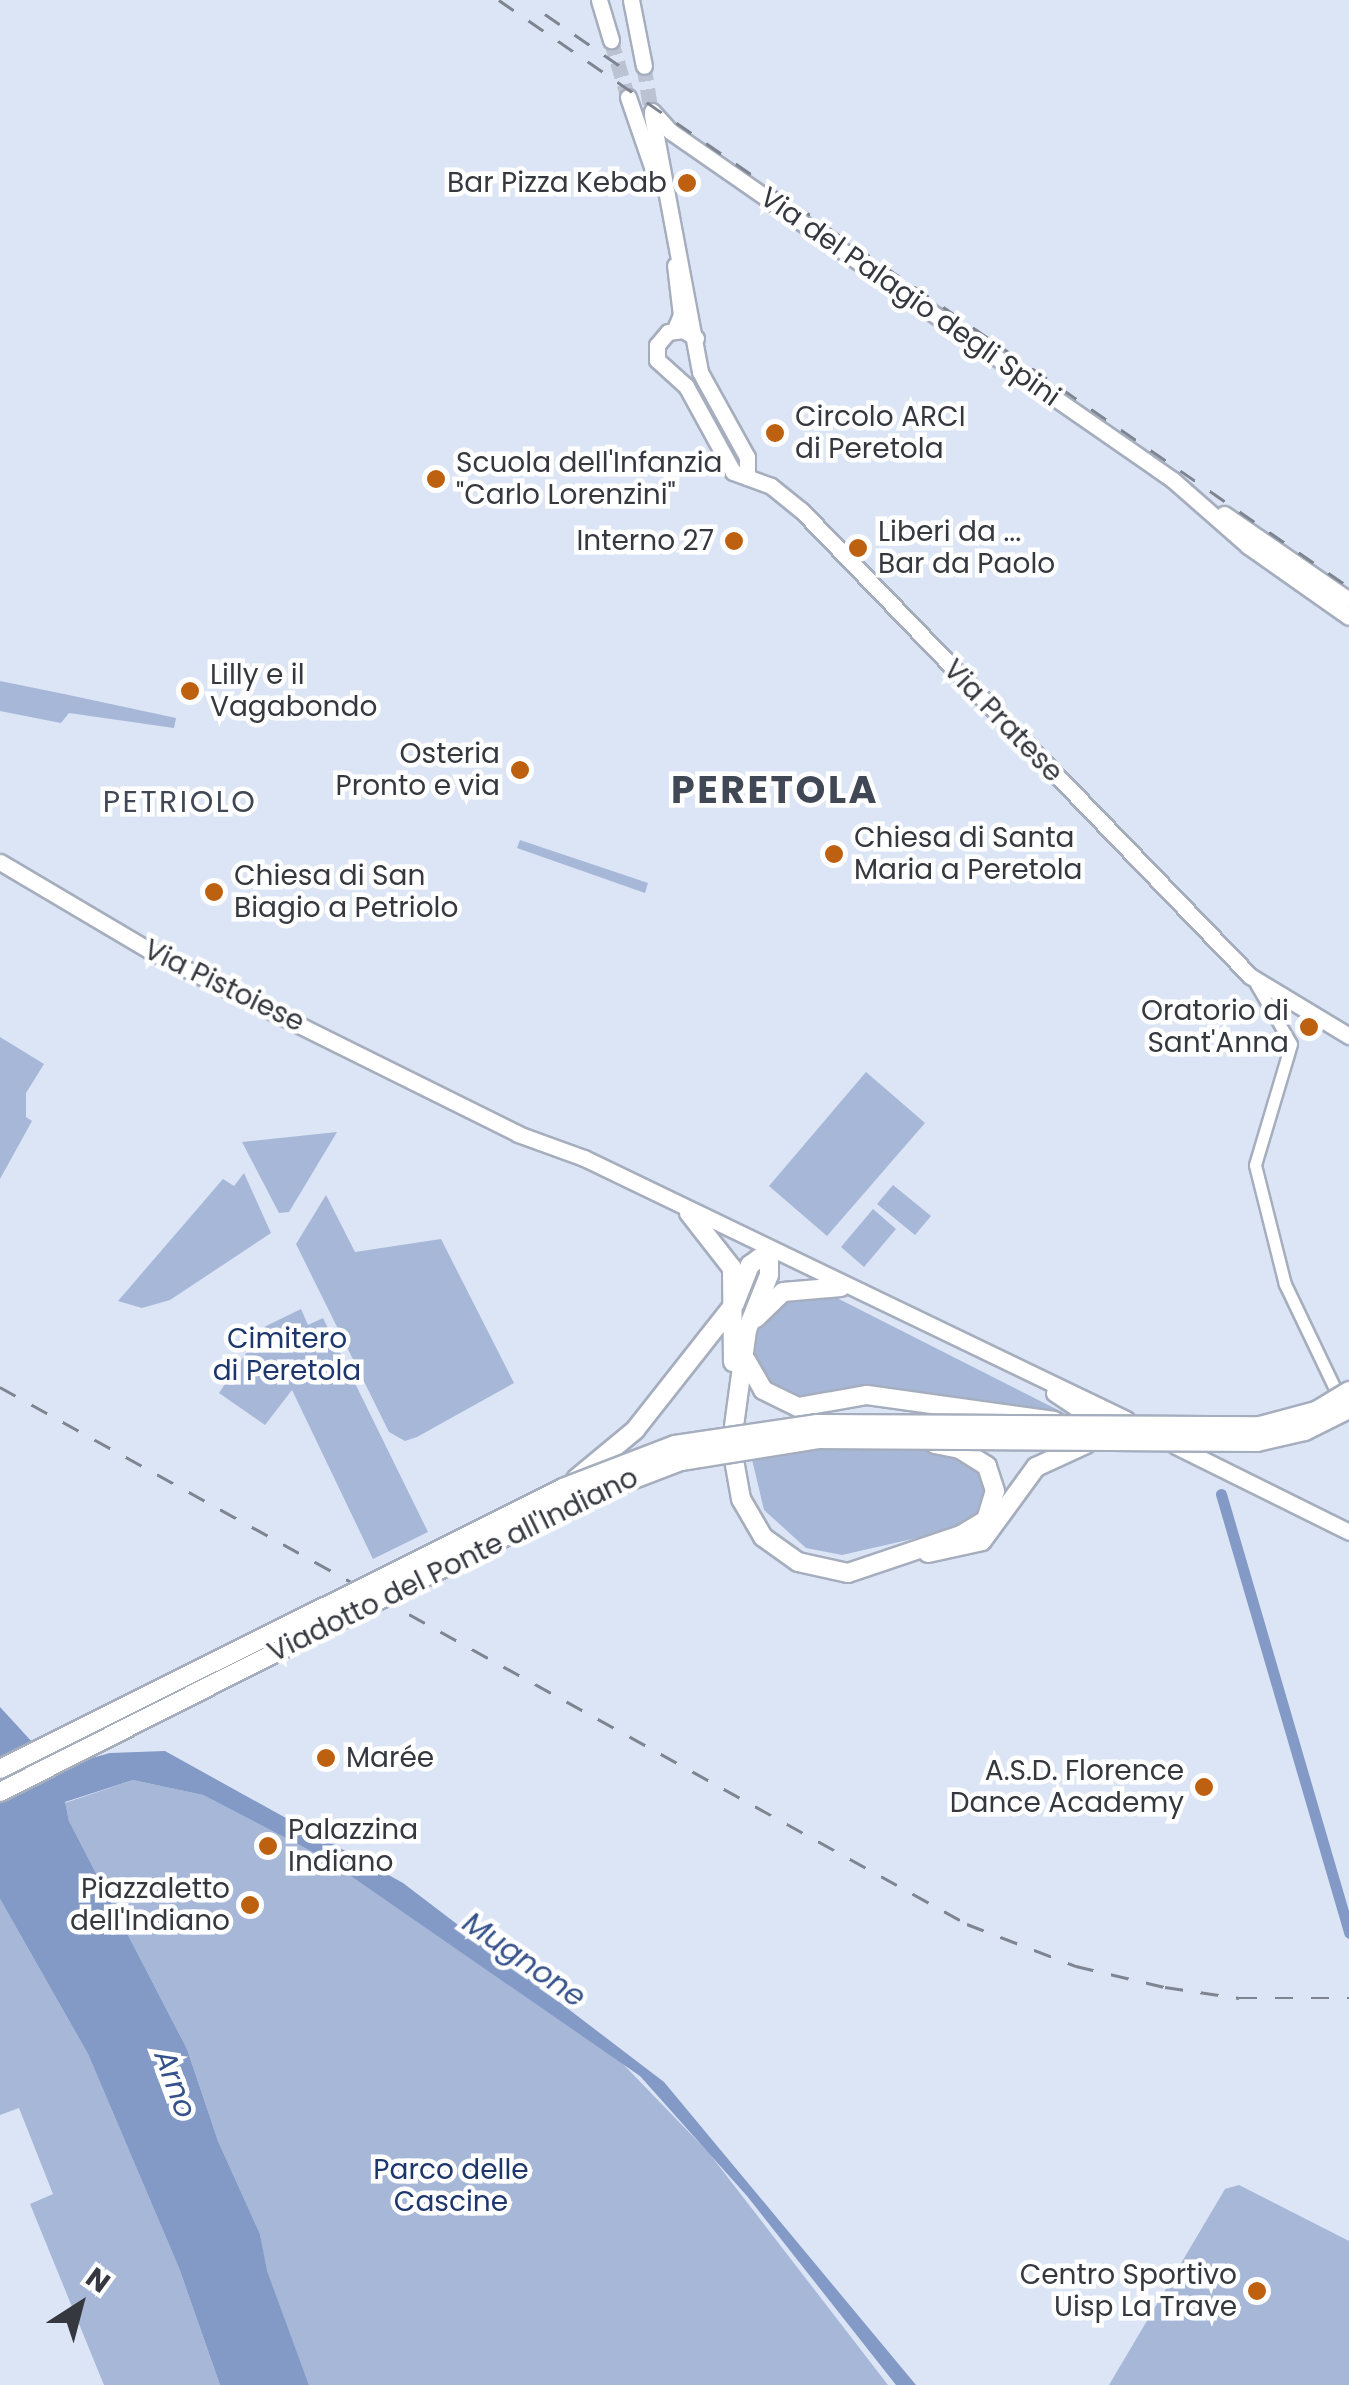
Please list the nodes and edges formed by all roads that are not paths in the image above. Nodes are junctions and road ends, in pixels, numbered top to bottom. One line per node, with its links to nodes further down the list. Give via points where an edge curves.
1 (599, 0): 3 (main road)
2 (631, 0): 4 (main road)
3 (611, 40)
4 (644, 66)
5 (628, 97): 6 (main road)
6 (664, 196): 7 (main road); 13 (main road, Via del Palagio degli Spini, via 652,111 670,132)
7 (677, 256): 8 (main road, via 681,315); 9 (main road)
8 (675, 330): 9 (main road); 11 (main road, via 656,350 658,364)
9 (696, 338): 10 (main road)
10 (698, 361): 11 (main road); 12 (main road, via 712,399 748,457)
11 (674, 374): 12 (main road, Via Pratese, via 693,396 727,465)
12 (747, 476): 17 (main road, Via Pratese, via 802,510)
13 (1173, 480): 14 (main road, Via del Palagio degli Spini); 15 (main road, Via del Palagio degli Spini, via 1248,546)
14 (1349, 600)
15 (1349, 617)
16 (0, 862): 19 (main road, Via Pistoiese, via 154,952)
17 (1250, 976): 18 (main road, Via Pratese); 26 (street, Via Pratese, via 1290,1044 1255,1164 1285,1284)
18 (1349, 1036)
19 (689, 1213): 20 (main road, Via Pistoiese); 22 (highway, via 730,1262)
20 (769, 1251): 21 (main road, Via Pistoiese); 22 (highway, via 750,1265); 23 (highway, via 769,1274)
21 (841, 1287): 23 (highway, via 783,1292); 25 (main road, Via Pistoiese)
22 (735, 1303): 27 (highway); 37 (highway, bridge, via 630,1437)
23 (747, 1330): 24 (highway)
24 (746, 1359): 27 (highway); 31 (highway, bridge, via 766,1393 798,1407 866,1395)
25 (1026, 1374): 29 (main road, Via Pistoiese); 30 (main road, Via Pistoiese)
26 (1342, 1390): 31 (highway, Viadotto del Ponte all'Indiano, bridge, via 1271,1425)
27 (737, 1399): 32 (highway)
28 (1348, 1414): 34 (highway, Viadotto del Ponte all'Indiano, bridge, via 1264,1441)
29 (1093, 1419)
30 (1126, 1419)
31 (1069, 1425): 37 (highway, Viadotto del Ponte all'Indiano, bridge, via 780,1426 675,1444)
32 (734, 1426)
33 (883, 1438): 34 (highway, Viadotto del Ponte all'Indiano, bridge); 39 (highway, bridge, via 960,1449 989,1470 995,1491 986,1520); 41 (highway, Viadotto del Ponte all'Indiano, bridge, via 723,1451 620,1482)
34 (1108, 1441): 39 (highway, bridge, via 1046,1459 990,1534)
35 (1152, 1447): 38 (main road, via 1181,1450)
36 (734, 1454): 39 (highway, via 746,1513 786,1556 848,1573)
37 (563, 1488): 40 (highway, Viadotto del Ponte all'Indiano, bridge)
38 (1349, 1532)
39 (949, 1546)
40 (0, 1770)
41 (0, 1792)

